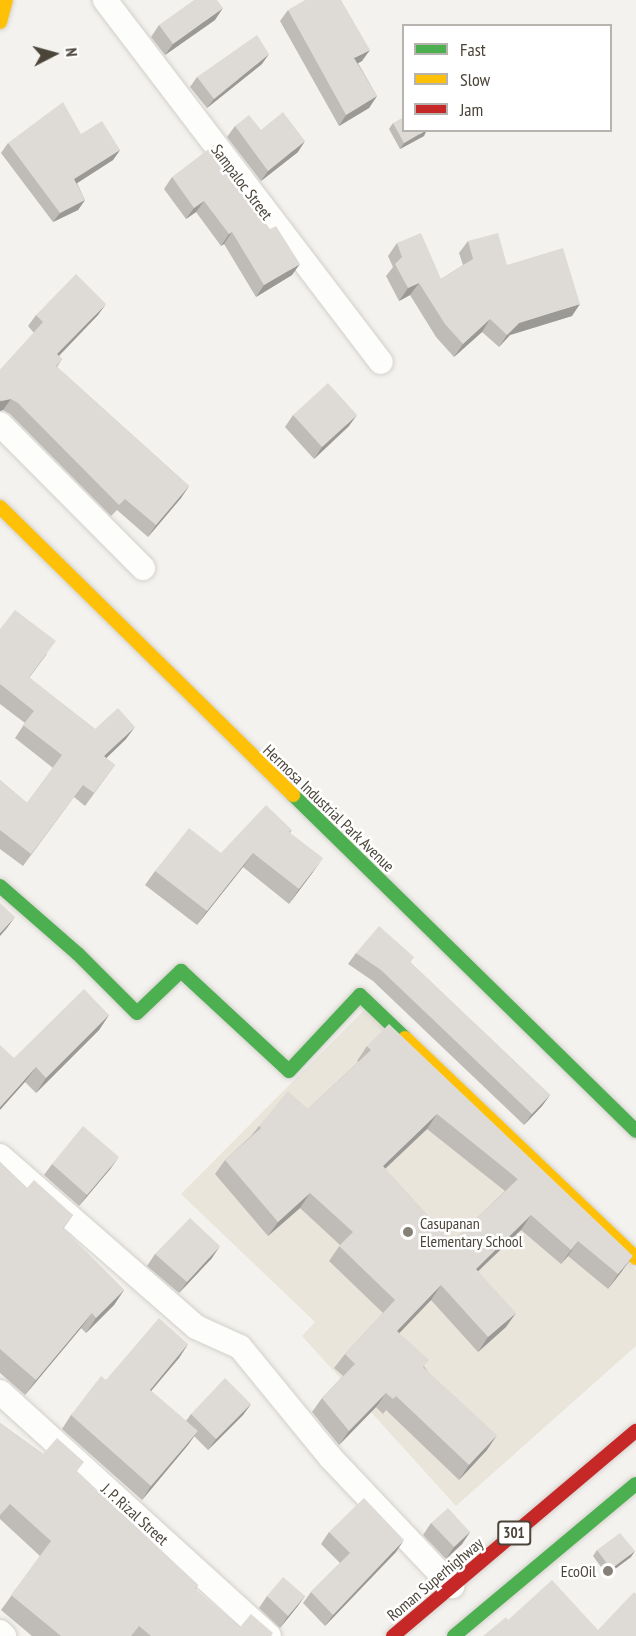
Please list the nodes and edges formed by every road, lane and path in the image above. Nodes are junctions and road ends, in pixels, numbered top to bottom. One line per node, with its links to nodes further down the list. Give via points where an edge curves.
1 (6, 0): 3 (street)
2 (105, 0): 4 (street, Sampaloc Street)
3 (0, 22)
4 (381, 362)
5 (0, 424): 7 (street)
6 (0, 507): 9 (street, Hermosa Industrial Park Avenue)
7 (143, 568)
8 (0, 886): 11 (street, via 137,1013 181,971 289,1071 360,995)
9 (636, 1131)
10 (0, 1156): 15 (street, via 196,1327 240,1347 330,1457)
11 (636, 1258)
12 (0, 1392): 18 (street, J. P. Rizal Street)
13 (636, 1431): 15 (street, Roman Superhighway / 301)
14 (636, 1484): 20 (street, 301)
15 (452, 1586): 19 (street, Roman Superhighway / 301)
16 (0, 1632): 17 (street)
17 (4, 1636)
18 (269, 1636)
19 (393, 1636)
20 (454, 1636)

